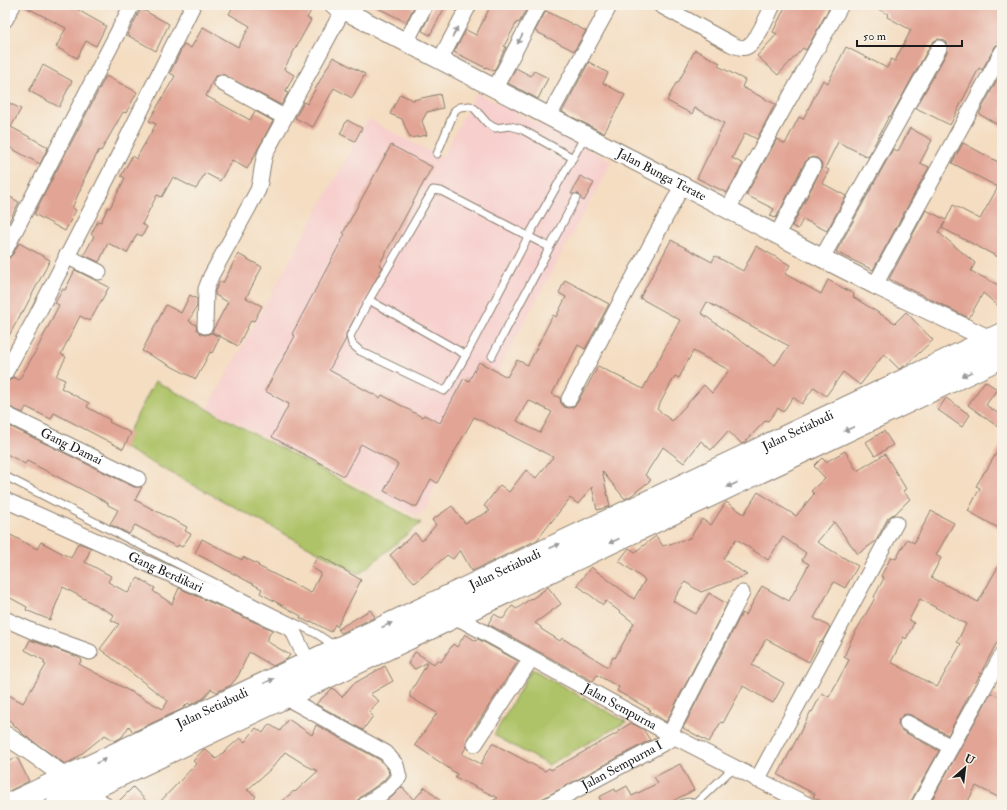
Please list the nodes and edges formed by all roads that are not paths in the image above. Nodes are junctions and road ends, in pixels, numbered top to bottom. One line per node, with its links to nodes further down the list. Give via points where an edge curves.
1 (13, 5): 12 (street)
2 (132, 5): 31 (street)
3 (193, 5): 32 (street)
4 (425, 5): 13 (street)
5 (469, 5): 16 (street, one-way to 5)
6 (539, 5): 18 (street, one-way to 18)
7 (610, 5): 19 (street)
8 (660, 5): 9 (street, via 731,44 745,48 756,37)
9 (773, 5)
10 (841, 5): 27 (street)
11 (338, 7): 13 (street, Jalan Bunga Terate); 20 (street)
12 (5, 20)
13 (406, 42): 16 (street, Jalan Bunga Terate)
14 (939, 48): 33 (street)
15 (1002, 52): 35 (street)
16 (440, 60): 18 (street, Jalan Bunga Terate)
17 (222, 83): 20 (street)
18 (494, 88): 19 (street, Jalan Bunga Terate)
19 (549, 116): 21 (street, Jalan Bunga Terate)
20 (284, 117): 37 (street, via 263,160 258,190 206,289)
21 (586, 136): 23 (lane); 25 (street, Jalan Bunga Terate)
22 (438, 154): 23 (lane, via 455,110 460,106 468,106 495,128 510,126 521,129)
23 (573, 158): 29 (lane)
24 (813, 166): 28 (street)
25 (682, 186): 27 (street, Jalan Bunga Terate); 42 (street)
26 (576, 198): 30 (lane)
27 (728, 210): 28 (street, Jalan Bunga Terate)
28 (777, 235): 33 (street, Jalan Bunga Terate)
29 (528, 237): 30 (lane); 36 (lane, via 441,191 433,190); 39 (lane)
30 (549, 247): 40 (lane)
31 (5, 250)
32 (66, 256): 34 (street); 41 (street)
33 (822, 258): 35 (street, Jalan Bunga Terate)
34 (99, 272)
35 (875, 285): 38 (street, Jalan Bunga Terate)
36 (369, 300): 39 (lane); 39 (lane, via 350,336 352,344 360,351 444,391)
37 (205, 326)
38 (999, 345): 49 (main road, Jalan Setiabudi, one-way to 38); 50 (main road, Jalan Setiabudi, one-way to 50)
39 (466, 354)
40 (492, 356)
41 (5, 373)
42 (569, 399)
43 (5, 414): 45 (street, Gang Damai)
44 (5, 476): 52 (lane, via 318,634)
45 (138, 479)
46 (5, 500): 56 (street, Gang Berdikari, via 292,629)
47 (896, 524): 65 (street)
48 (742, 593): 60 (street)
49 (434, 603): 50 (street, Jalan Sempurna); 52 (main road, Jalan Setiabudi, one-way to 49)
50 (454, 617): 55 (street, Jalan Sempurna); 57 (main road, Jalan Setiabudi)
51 (5, 619): 53 (street)
52 (339, 648): 56 (main road, Jalan Setiabudi)
53 (90, 652)
54 (1002, 655): 62 (street)
55 (531, 659): 60 (street, Jalan Sempurna); 61 (street)
56 (308, 663): 64 (main road, Jalan Setiabudi, one-way to 56)
57 (285, 697): 66 (main road, Jalan Setiabudi); 70 (street, via 386,753 396,765 399,777 388,789)
58 (907, 723): 62 (street)
59 (5, 735): 64 (street)
60 (672, 736): 63 (street, Jalan Sempurna); 71 (street, Jalan Sempurna I)
61 (475, 744)
62 (952, 747): 75 (street)
63 (733, 768): 65 (street, Jalan Sempurna); 73 (lane)
64 (66, 778): 66 (street); 67 (main road, Jalan Setiabudi)
65 (757, 780): 74 (street, Jalan Sempurna)
66 (86, 792): 68 (main road, Jalan Setiabudi); 69 (street)
67 (8, 805)
68 (57, 805)
69 (103, 805)
70 (364, 805)
71 (548, 805)
72 (679, 805): 73 (lane, via 690,801)
73 (696, 805)
74 (808, 805)
75 (919, 805)

